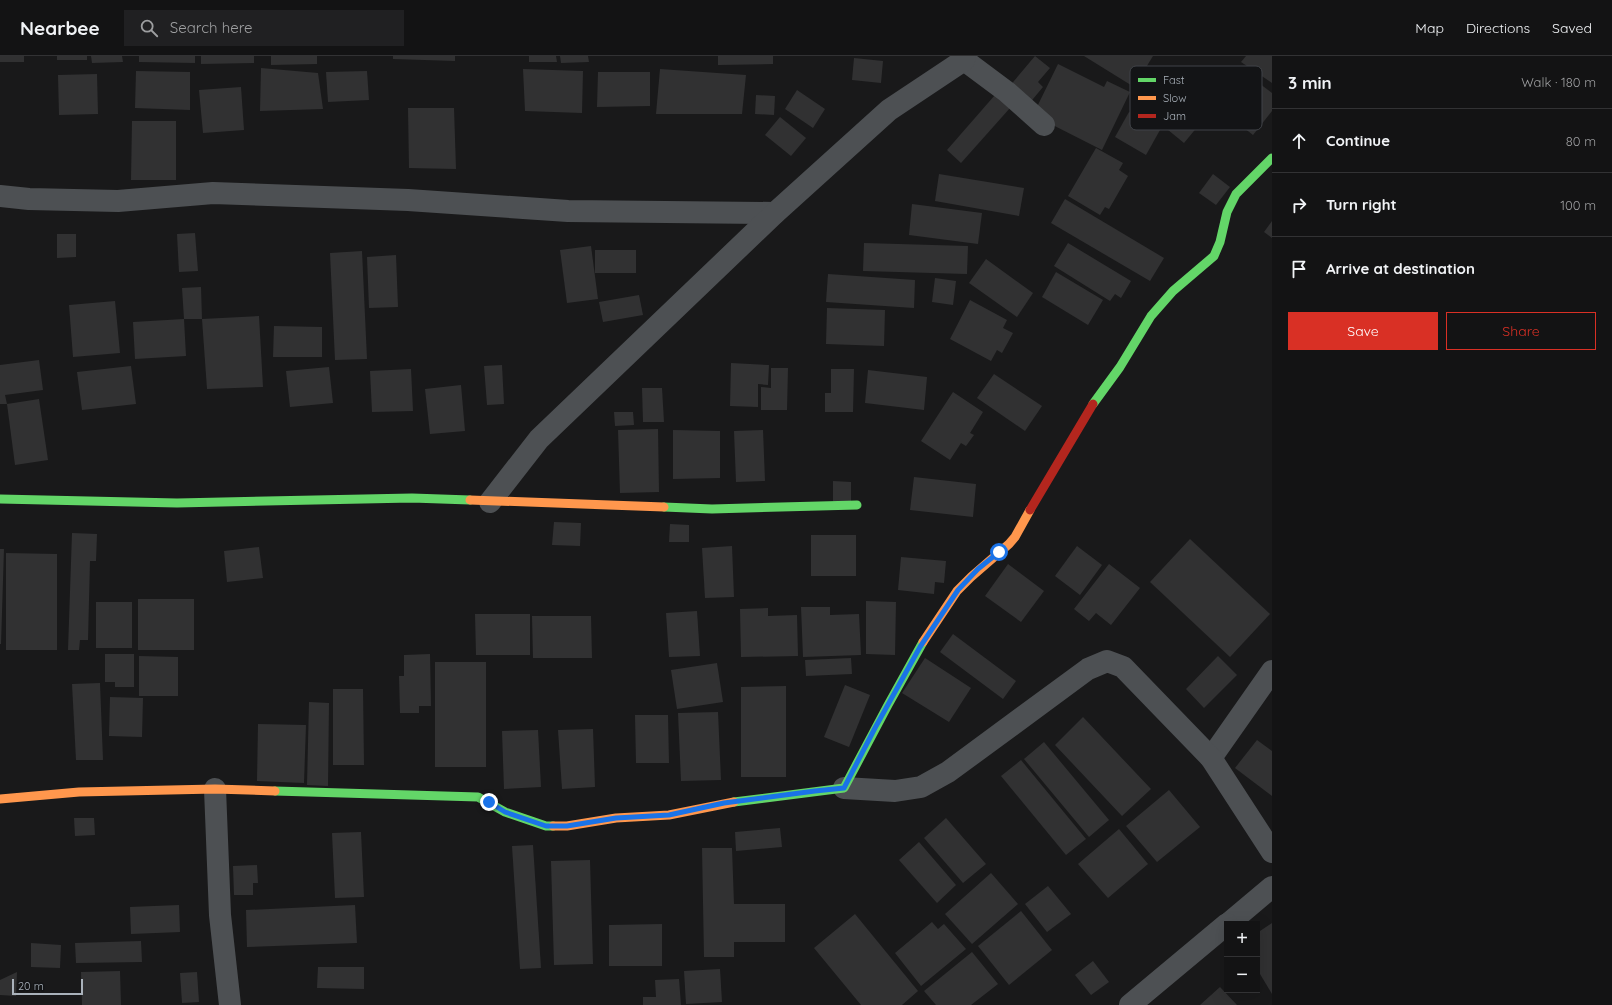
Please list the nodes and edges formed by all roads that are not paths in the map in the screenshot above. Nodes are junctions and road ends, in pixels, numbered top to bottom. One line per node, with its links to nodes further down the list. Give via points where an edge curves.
1 (965, 58): 2 (street); 5 (street, via 889,110)
2 (1044, 125)
3 (1272, 158): 11 (street, via 1236,194 1227,212 1214,256 1173,291 1151,316 1120,367 1090,408 1011,543 978,569 958,590 920,647)
4 (0, 196): 5 (street, via 118,201 213,193 408,200 568,211)
5 (775, 213): 7 (street, via 539,439)
6 (0, 499): 7 (street, via 177,503 412,498)
7 (490, 502): 8 (street, via 712,509)
8 (857, 505)
9 (1272, 672): 10 (street)
10 (1211, 758): 11 (street, via 1123,667 1107,661 1088,669 948,772 922,787 895,791); 14 (street)
11 (844, 788): 12 (street, via 724,803 669,815 616,818 567,826 546,826 505,812 478,797)
12 (215, 789): 13 (street, via 79,792); 18 (street, via 220,915)
13 (0, 799)
14 (1272, 852)
15 (1272, 887): 16 (street)
16 (1231, 921)
17 (1224, 927): 19 (street)
18 (230, 1005)
19 (1130, 1005)

